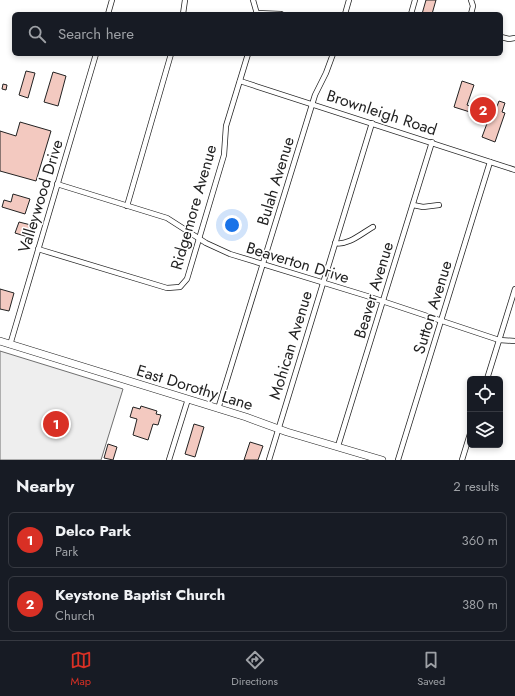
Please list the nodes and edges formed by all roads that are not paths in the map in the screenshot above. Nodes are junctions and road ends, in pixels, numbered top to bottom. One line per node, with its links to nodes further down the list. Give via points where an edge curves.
1 (112, 0): 7 (street)
2 (185, 0): 8 (street)
3 (253, 0): 9 (street)
4 (349, 0): 10 (street)
5 (415, 0): 11 (street)
6 (471, 0): 12 (street)
7 (109, 12)
8 (183, 12)
9 (256, 12)
10 (346, 12)
11 (412, 12)
12 (472, 12)
13 (503, 38): 14 (street)
14 (515, 38)
15 (95, 56): 25 (street, Valleywood Drive)
16 (170, 56): 28 (street)
17 (247, 56): 19 (street, Ridgemore Avenue)
18 (332, 56): 20 (street, Bulah Avenue)
19 (240, 81): 20 (street, Brownleigh Road); 30 (street, Ridgemore Avenue, via 226,126 224,155)
20 (313, 103): 21 (street, Brownleigh Road); 33 (street, Bulah Avenue)
21 (372, 123): 22 (street, Brownleigh Road); 31 (street, Mohican Avenue)
22 (432, 142): 23 (street, Brownleigh Road); 26 (street, Beaver Avenue)
23 (490, 162): 24 (street, Brownleigh Road); 37 (street, Sutton Avenue)
24 (515, 170)
25 (57, 184): 28 (street, Beaverton Drive); 32 (street, Valleywood Drive)
26 (413, 205): 27 (street); 36 (street, Beaver Avenue)
27 (439, 205)
28 (127, 206): 30 (street, Beaverton Drive, via 167,218)
29 (373, 227): 31 (street, via 346,242)
30 (199, 239): 32 (street, Ridgemore Avenue, via 186,279 180,287 172,289); 33 (street, Beaverton Drive, via 223,252)
31 (335, 243): 34 (street, Mohican Avenue)
32 (38, 249): 41 (street, Valleywood Drive)
33 (263, 264): 34 (street, Beaverton Drive); 44 (street, Bulah Avenue)
34 (323, 283): 36 (street, Beaverton Drive); 45 (street, Mohican Avenue)
35 (515, 289): 38 (street)
36 (382, 302): 37 (street, Beaverton Drive); 47 (street, Beaver Avenue)
37 (442, 321): 38 (street, Beaverton Drive); 51 (street, Sutton Avenue)
38 (500, 340): 40 (street, Beaverton Drive); 42 (street)
39 (0, 341): 41 (main road, East Dorothy Lane)
40 (515, 341)
41 (10, 345): 43 (main road, East Dorothy Lane)
42 (488, 376)
43 (188, 400): 44 (main road, East Dorothy Lane); 48 (street)
44 (218, 409): 45 (main road, East Dorothy Lane)
45 (278, 428): 47 (main road, East Dorothy Lane); 49 (street, Mohican Avenue)
46 (467, 444): 52 (street)
47 (338, 446): 50 (main road, East Dorothy Lane)
48 (168, 460)
49 (269, 460)
50 (382, 460)
51 (398, 460)
52 (462, 460)

